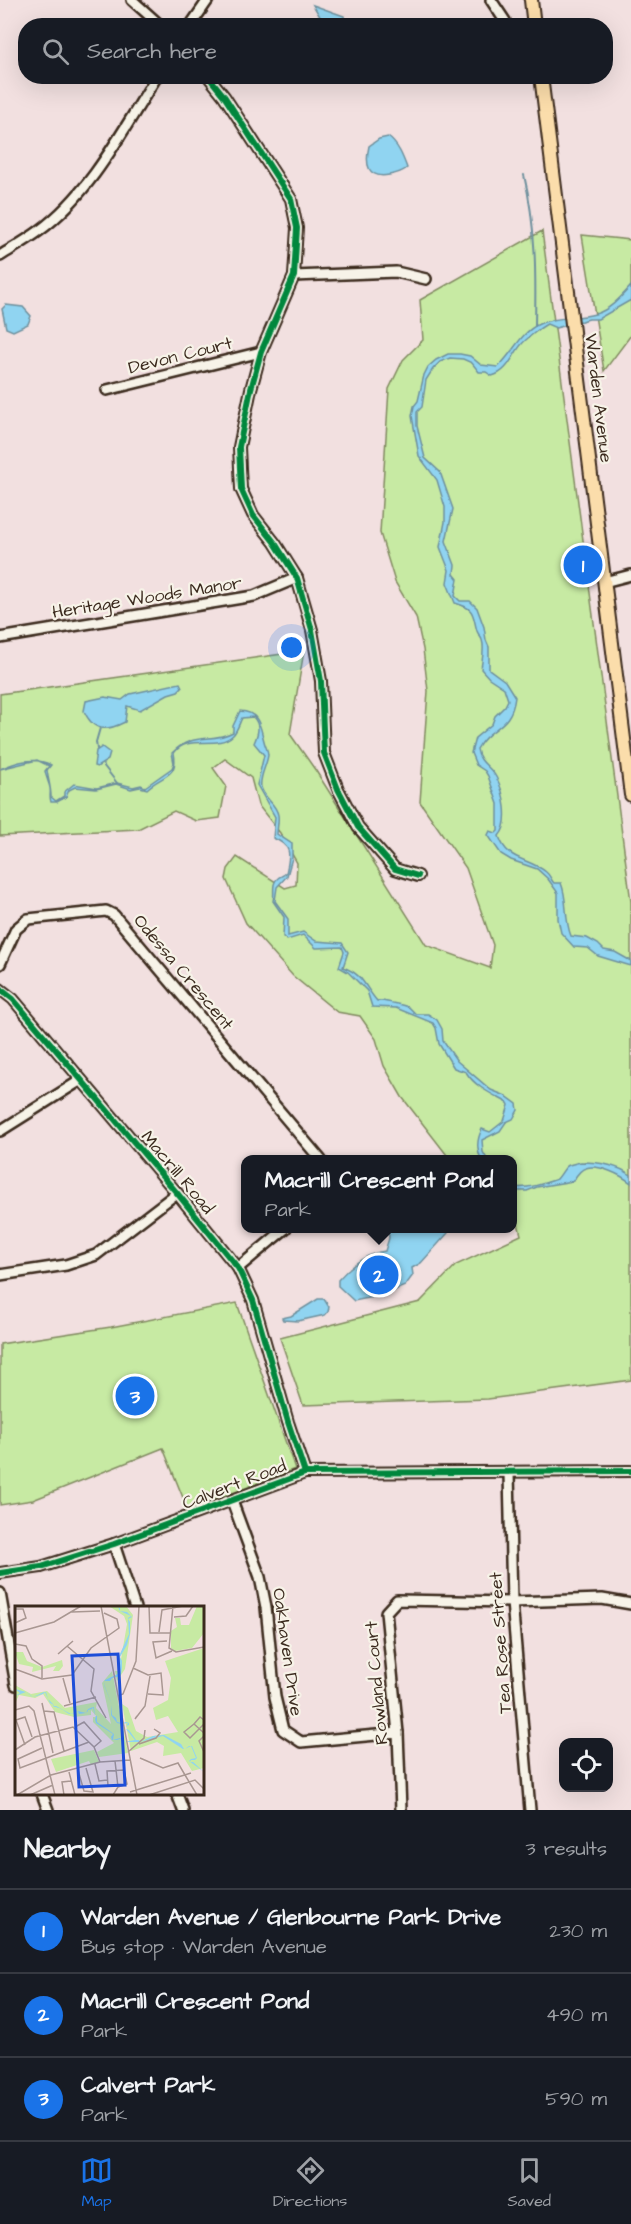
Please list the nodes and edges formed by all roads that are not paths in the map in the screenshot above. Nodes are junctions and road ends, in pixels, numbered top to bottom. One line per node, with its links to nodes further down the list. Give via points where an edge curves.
1 (132, 0): 5 (street)
2 (208, 0): 6 (street)
3 (491, 0): 7 (street)
4 (531, 0): 8 (main road)
5 (152, 18)
6 (196, 18)
7 (503, 18)
8 (533, 18)
9 (152, 84): 12 (street, via 79,193 40,231)
10 (214, 84): 13 (street, via 291,199 297,228)
11 (542, 84): 19 (main road, Warden Avenue)
12 (0, 256)
13 (294, 276): 14 (street, via 396,272); 15 (street)
14 (426, 279)
15 (261, 352): 16 (street, Devon Court); 18 (street, via 239,447 241,489 253,515)
16 (107, 390)
17 (631, 576): 19 (street)
18 (297, 578): 20 (street, Heritage Woods Manor, via 254,596); 22 (street, via 321,681 324,753 338,789 358,827 395,870)
19 (603, 582): 21 (main road, Warden Avenue)
20 (0, 638)
21 (631, 795)
22 (418, 876)
23 (0, 964): 27 (street, Odessa Crescent, via 16,929 28,919 106,911 114,915)
24 (0, 989): 25 (street, Macrill Road, via 14,999)
25 (81, 1080): 26 (street); 28 (street, Macrill Road)
26 (0, 1131)
27 (317, 1155)
28 (177, 1193): 30 (street, Macrill Road); 31 (street, via 96,1255 66,1265)
29 (280, 1233): 30 (street)
30 (237, 1268): 33 (street, Macrill Road, via 253,1300)
31 (0, 1275)
32 (631, 1471): 34 (street, Calvert Road)
33 (305, 1473): 34 (street, Calvert Road); 35 (street, Calvert Road)
34 (509, 1473): 39 (street, Tea Rose Street)
35 (232, 1502): 36 (street, Calvert Road); 43 (street, Oakhaven Drive, via 260,1577 275,1697 283,1730 301,1742)
36 (114, 1544): 37 (street, Calvert Road, via 41,1567); 41 (street)
37 (0, 1573)
38 (0, 1593): 42 (street)
39 (512, 1602): 40 (street, via 602,1599); 43 (street, Rowland Court, via 398,1600 386,1612); 49 (street, Tea Rose Street)
40 (631, 1604)
41 (134, 1606)
42 (15, 1679)
43 (398, 1733): 48 (street, Rowland Court)
44 (42, 1795): 46 (street)
45 (177, 1795): 47 (street)
46 (48, 1810)
47 (183, 1810)
48 (401, 1810)
49 (530, 1810)

